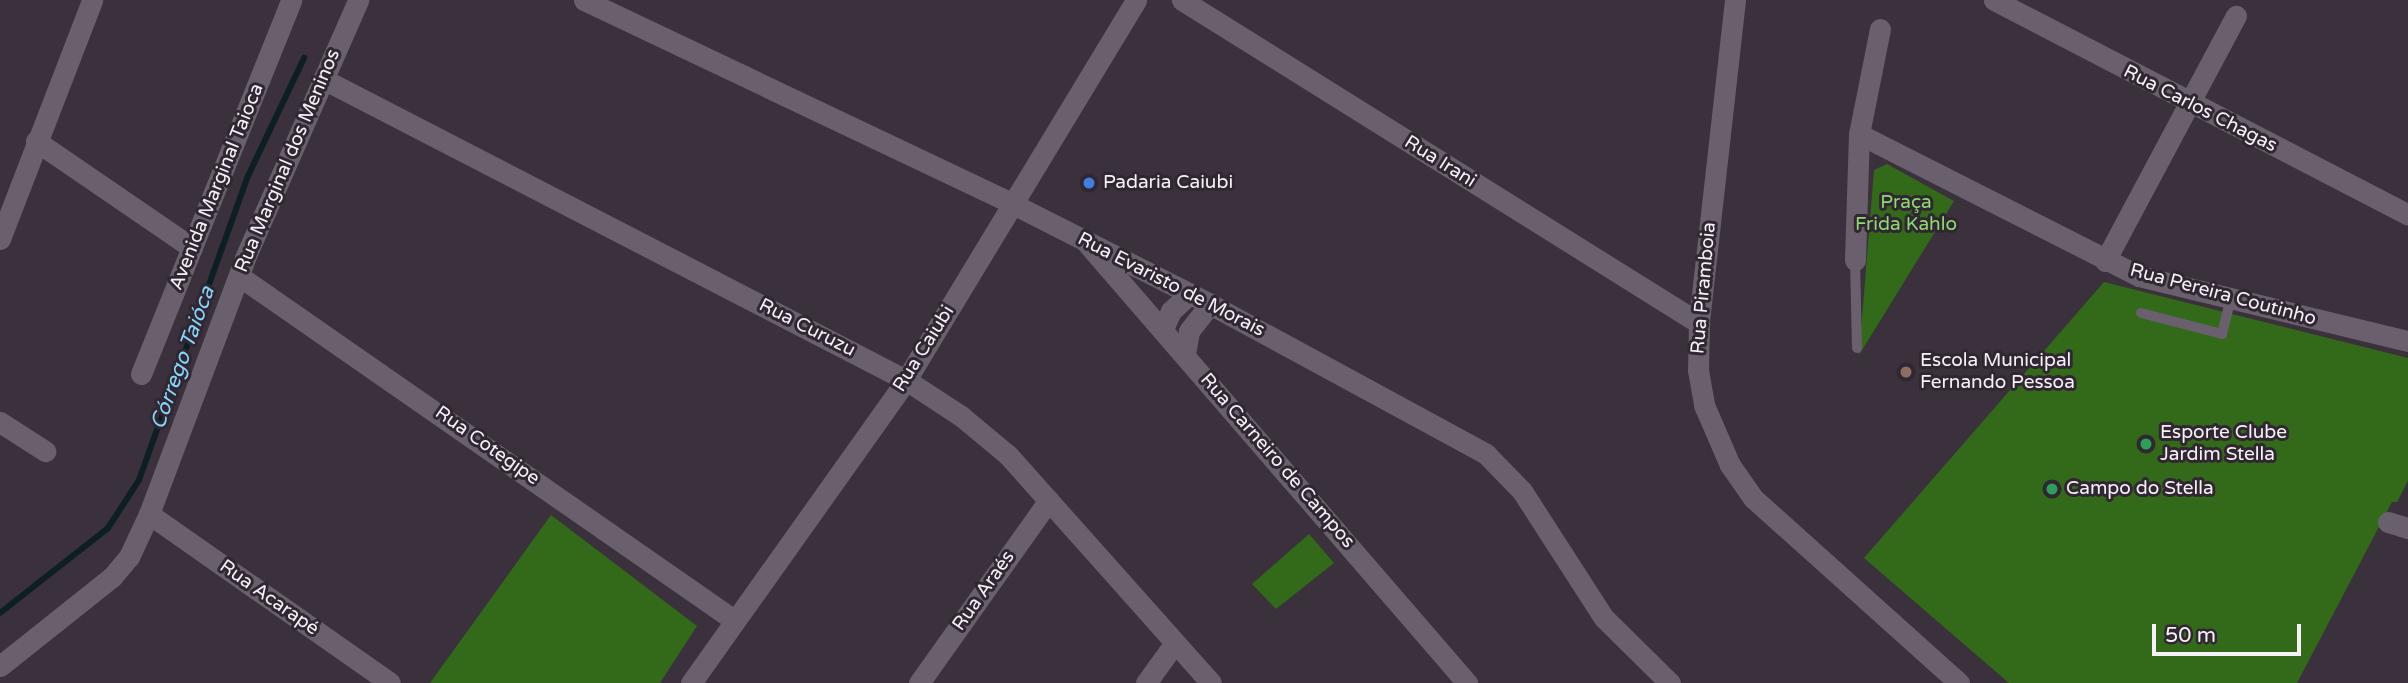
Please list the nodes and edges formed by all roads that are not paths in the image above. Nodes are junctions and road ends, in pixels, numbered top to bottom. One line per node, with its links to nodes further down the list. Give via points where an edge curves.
1 (92, 0): 14 (street)
2 (291, 0): 19 (street, Avenida Marginal Taioca)
3 (358, 0): 11 (street, Rua Marginal dos Meninos)
4 (584, 0): 15 (street, Rua Evaristo de Morais)
5 (1136, 0): 15 (street, Rua Caiubi)
6 (1182, 0): 27 (street, Rua Irani)
7 (1735, 0): 27 (street, Rua Piramboia)
8 (1994, 0): 12 (street, Rua Carlos Chagas)
9 (2236, 16): 12 (street)
10 (1880, 29): 13 (street)
11 (323, 79): 22 (street, Rua Marginal dos Meninos); 33 (street, Rua Curuzu)
12 (2190, 106): 16 (street, Rua Carlos Chagas); 21 (street)
13 (1859, 134): 20 (street); 21 (street, Rua Pereira Coutinho)
14 (37, 141): 17 (street); 19 (street)
15 (1013, 204): 18 (street, Rua Evaristo de Morais); 33 (street, Rua Caiubi)
16 (2408, 215)
17 (0, 239)
18 (1085, 240): 23 (street, Rua Evaristo de Morais); 28 (street, Rua Carneiro de Campos)
19 (192, 248): 32 (street, Avenida Marginal Taioca)
20 (1855, 260): 30 (lane)
21 (2105, 261): 24 (street, Rua Pereira Coutinho, via 2139,276)
22 (239, 276): 37 (street, Rua Marginal dos Meninos); 38 (street, Rua Cotegipe)
23 (1189, 294): 25 (street, Rua Evaristo de Morais); 28 (street, via 1171,311)
24 (2231, 299): 26 (lane, via 2222,334); 29 (street, Rua Pereira Coutinho)
25 (1210, 304): 31 (street, via 1189,331); 47 (street, Rua Evaristo de Morais, via 1486,454 1522,491 1604,618)
26 (2141, 313)
27 (1699, 323): 48 (street, Rua Piramboia, via 1698,370 1704,405 1730,466 1777,523)
28 (1163, 329): 31 (street, Rua Carneiro de Campos)
29 (2408, 341)
30 (1857, 348)
31 (1185, 354): 46 (street, Rua Carneiro de Campos)
32 (141, 374)
33 (906, 380): 36 (street, Rua Curuzu, via 1008,455); 38 (street, Rua Caiubi)
34 (0, 422): 35 (street)
35 (45, 451)
36 (1049, 500): 39 (street, Rua Curuzu); 43 (street, Rua Araés)
37 (149, 514): 40 (street, Rua Marginal dos Meninos, via 129,557 112,577); 41 (street, Rua Acarapé)
38 (734, 620): 42 (street, Rua Caiubi)
39 (1174, 644): 44 (street); 45 (street, Rua Curuzu)
40 (0, 666)
41 (390, 683)
42 (691, 683)
43 (919, 683)
44 (1146, 683)
45 (1211, 683)
46 (1467, 683)
47 (1670, 683)
48 (1959, 683)

